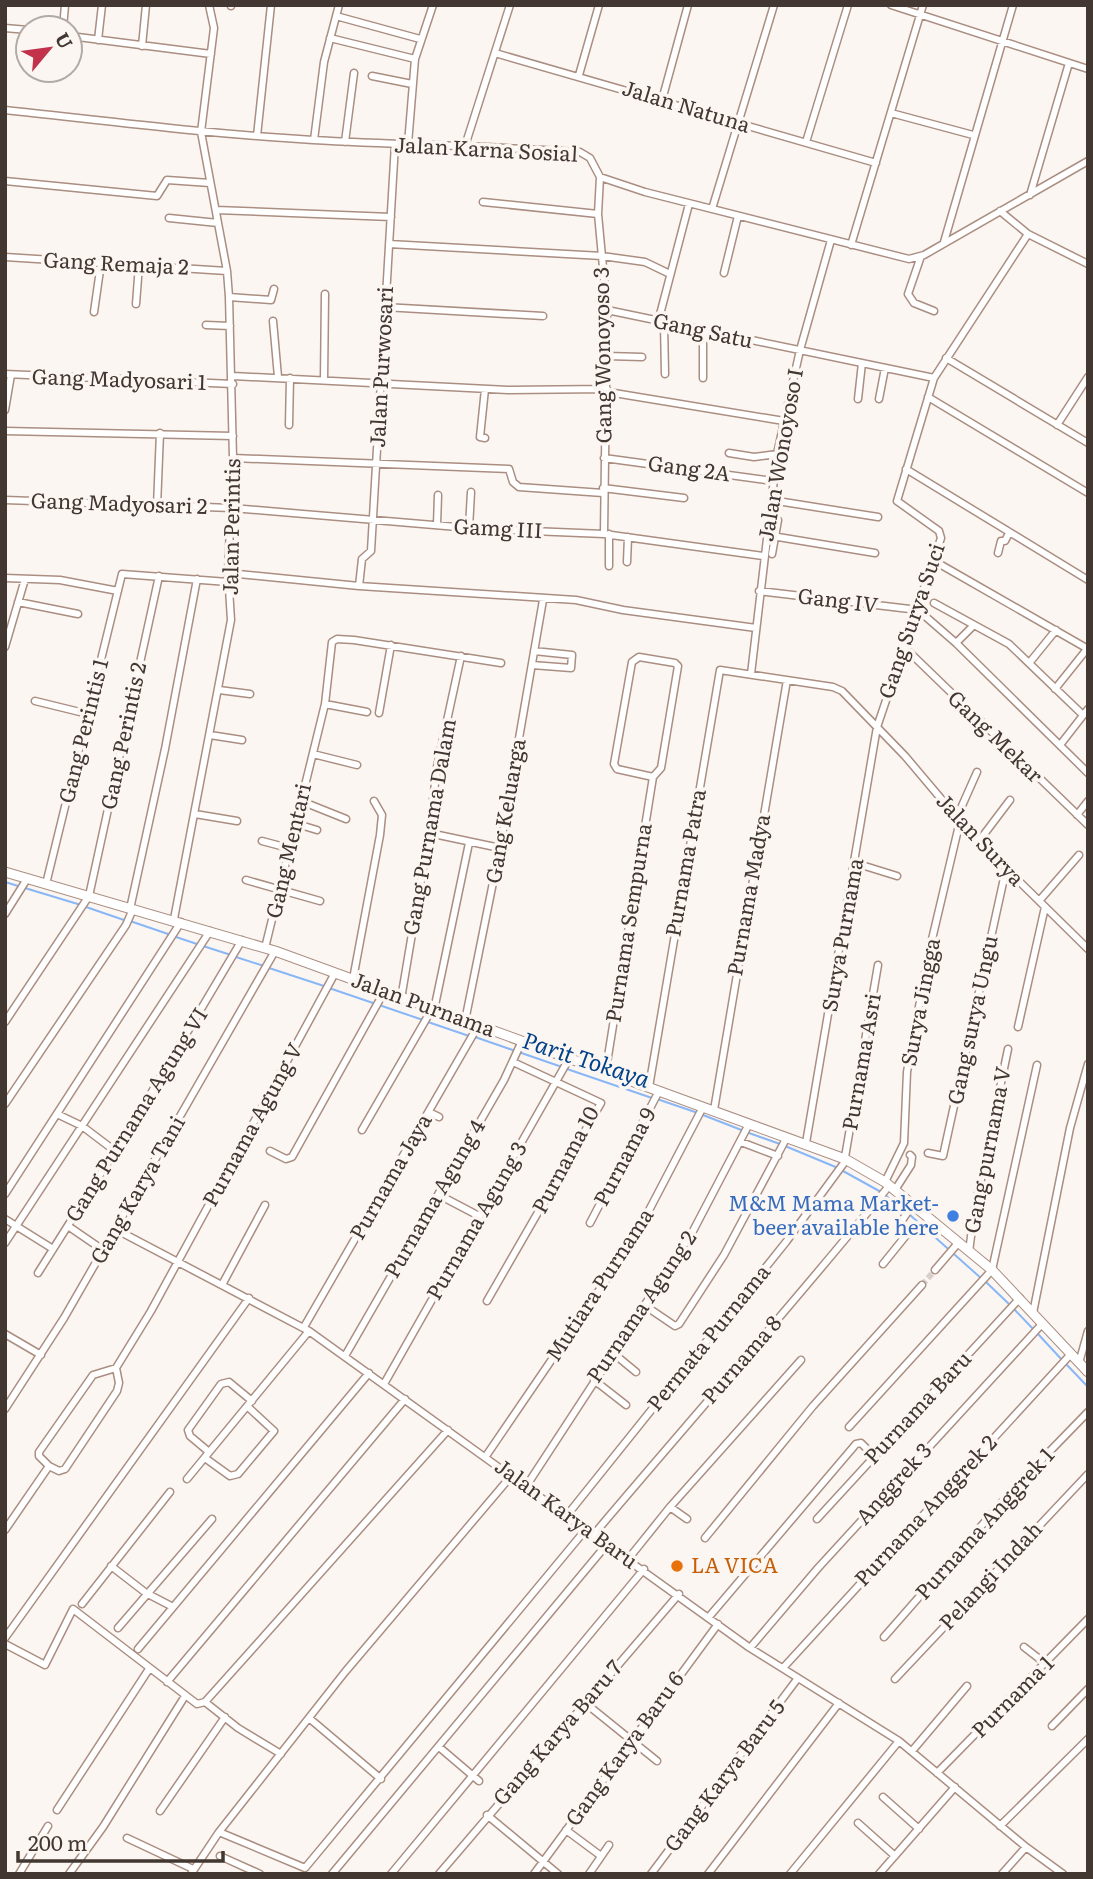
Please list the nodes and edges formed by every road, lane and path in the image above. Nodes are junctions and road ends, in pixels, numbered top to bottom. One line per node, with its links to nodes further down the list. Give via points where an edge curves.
1 (102, 5): 21 (street)
2 (146, 5): 22 (street)
3 (209, 5): 23 (street, Jalan Perintis, via 214,28)
4 (271, 5): 38 (street)
5 (339, 5): 16 (street)
6 (433, 5): 19 (street)
7 (510, 5): 24 (street)
8 (599, 5): 29 (street)
9 (688, 5): 32 (street)
10 (774, 5): 35 (street)
11 (848, 5): 41 (street)
12 (891, 5): 15 (street)
13 (923, 5): 15 (street)
14 (1013, 5): 20 (street)
15 (921, 14): 20 (street); 34 (street)
16 (336, 16): 18 (street); 19 (street)
17 (84, 38): 21 (street)
18 (330, 38): 25 (street); 39 (street)
19 (420, 39): 25 (street)
20 (1002, 39): 26 (street); 37 (street)
21 (98, 40): 22 (street)
22 (142, 46): 23 (street)
23 (211, 54): 36 (street, Jalan Perintis)
24 (495, 54): 29 (street, Jalan Natuna); 44 (street)
25 (415, 59): 31 (street)
26 (1069, 63): 27 (street); 52 (street)
27 (1088, 69)
28 (354, 73): 40 (street)
29 (579, 75): 32 (street, Jalan Natuna)
30 (372, 76): 31 (street)
31 (412, 84): 43 (street)
32 (662, 100): 35 (street, Jalan Natuna)
33 (5, 110): 36 (street, Jalan Karna Sosial)
34 (891, 113): 37 (street); 46 (street)
35 (738, 124): 41 (street, Jalan Natuna); 55 (street)
36 (201, 132): 38 (street, Jalan Karna Sosial); 51 (street, Jalan Perintis)
37 (973, 135): 65 (street)
38 (257, 136): 39 (street, Jalan Karna Sosial)
39 (314, 140): 40 (street, Jalan Karna Sosial)
40 (345, 142): 42 (street, Jalan Karna Sosial)
41 (806, 142): 46 (street, Jalan Natuna)
42 (395, 144): 43 (street, Jalan Karna Sosial); 60 (street, Jalan Purwosari)
43 (408, 144): 44 (street, Jalan Karna Sosial)
44 (465, 146): 49 (street, Jalan Karna Sosial, via 583,153 593,161)
45 (1088, 162): 47 (street)
46 (876, 163): 67 (street)
47 (1081, 166): 48 (street); 52 (street)
48 (1088, 174)
49 (600, 177): 54 (street, Jalan Karna Sosial); 58 (street, Gang Wonoyoso 3)
50 (5, 181): 51 (street, via 152,195 161,193 168,180)
51 (210, 183): 56 (street, Jalan Perintis)
52 (1029, 196): 57 (street)
53 (483, 202): 58 (street)
54 (689, 204): 55 (street, Jalan Karna Sosial); 76 (street)
55 (712, 209): 59 (street, Jalan Karna Sosial)
56 (216, 211): 60 (street); 62 (street, Jalan Perintis)
57 (1000, 211): 63 (street); 65 (street)
58 (598, 214): 68 (street, Gang Wonoyoso 3)
59 (738, 216): 64 (street, Jalan Karna Sosial); 75 (street)
60 (391, 217): 66 (street, Jalan Purwosari)
61 (169, 218): 62 (street)
62 (218, 223): 74 (street, Jalan Perintis)
63 (1028, 234): 72 (street); 94 (street, Gang Surya Suci)
64 (831, 240): 67 (street, Jalan Karna Sosial); 91 (street, Jalan Wonoyoso I)
65 (943, 242): 69 (street)
66 (389, 244): 68 (street); 81 (street, Jalan Purwosari)
67 (851, 245): 69 (street, Jalan Karna Sosial, via 906,258)
68 (602, 256): 76 (street, via 649,263); 82 (street, Gang Wonoyoso 3)
69 (921, 256): 83 (street, via 908,294 914,303)
70 (5, 257): 71 (street, Gang Remaja 2)
71 (101, 263): 73 (street, Gang Remaja 2); 84 (street)
72 (1088, 264)
73 (139, 265): 74 (street, Gang Remaja 2); 80 (street)
74 (227, 271): 79 (street, Jalan Perintis)
75 (724, 273)
76 (670, 274): 87 (street)
77 (274, 289): 79 (street, via 271,300)
78 (325, 295): 105 (street)
79 (229, 297): 89 (street, Jalan Perintis)
80 (136, 304)
81 (384, 307): 85 (street); 106 (street, Jalan Purwosari)
82 (607, 310): 87 (street, Gang Satu); 92 (street, Gang Wonoyoso 3)
83 (934, 311)
84 (94, 312)
85 (543, 316)
86 (273, 321): 100 (street)
87 (661, 322): 90 (street, Gang Satu); 97 (street)
88 (206, 325): 89 (street)
89 (230, 326): 99 (street, Jalan Perintis)
90 (703, 331): 91 (street, Gang Satu); 104 (street)
91 (800, 350): 95 (street, Gang Satu); 114 (street, Jalan Wonoyoso I)
92 (607, 356): 93 (street); 109 (street, Gang Wonoyoso 3)
93 (642, 357)
94 (946, 358): 101 (street, Gang Surya Suci); 116 (street)
95 (862, 363): 96 (street, Gang Satu); 111 (street)
96 (885, 368): 101 (street, Gang Satu); 112 (street)
97 (665, 374)
98 (8, 375): 107 (street, Gang Madyosari 1); 113 (street)
99 (233, 376): 100 (street); 107 (street, Jalan Perintis)
100 (278, 377): 103 (street)
101 (934, 377): 110 (street, Gang Surya Suci)
102 (1088, 377): 116 (street)
103 (290, 378): 105 (street); 115 (street)
104 (703, 378)
105 (324, 380): 106 (street)
106 (380, 383): 108 (street); 126 (street, Jalan Purwosari)
107 (233, 384): 119 (street, Jalan Perintis)
108 (485, 389): 109 (street); 120 (street, via 480,438)
109 (607, 391): 114 (street); 125 (street, Gang Wonoyoso 3)
110 (928, 397): 127 (street, Gang Surya Suci); 131 (street)
111 (858, 399)
112 (879, 399)
113 (5, 410)
114 (784, 421): 123 (street, Jalan Wonoyoso I)
115 (289, 425)
116 (1057, 425): 121 (street)
117 (5, 430): 118 (street)
118 (160, 433): 119 (street); 136 (street)
119 (233, 436): 124 (street, Jalan Perintis)
120 (485, 438)
121 (1088, 443)
122 (729, 453): 123 (street)
123 (777, 454): 128 (street, Jalan Wonoyoso I)
124 (233, 458): 126 (street); 137 (street, Jalan Perintis)
125 (604, 458): 128 (street, Gang 2A); 129 (street, Gang Wonoyoso 3)
126 (377, 466): 129 (street, via 509,469 513,482 522,488); 139 (street, Jalan Purwosari)
127 (906, 469): 143 (street); 153 (street, Gang Surya Suci, via 897,501 940,532)
128 (773, 481): 135 (street, Jalan Wonoyoso I)
129 (603, 490): 133 (street); 144 (street, Gang Wonoyoso 3)
130 (471, 492): 142 (street)
131 (1088, 493)
132 (438, 495): 141 (street)
133 (684, 498)
134 (5, 500): 136 (street, Gang Madyosari 2)
135 (771, 500): 138 (street); 145 (street, Jalan Wonoyoso I)
136 (157, 506): 137 (street, Gang Madyosari 2)
137 (232, 508): 139 (street, Gamg III); 155 (street, Jalan Perintis)
138 (878, 517)
139 (372, 519): 141 (street, Gamg III); 162 (street, Jalan Purwosari, via 370,553 362,559)
140 (778, 520): 147 (street)
141 (437, 525): 142 (street, Gamg III)
142 (469, 528): 144 (street, Gamg III)
143 (1009, 533): 149 (street); 160 (street)
144 (606, 534): 146 (street, Gamg III); 154 (street, Gang Wonoyoso 3)
145 (766, 535): 147 (street); 151 (street, Jalan Wonoyoso I)
146 (628, 537): 151 (street, Gamg III); 152 (street)
147 (775, 537): 148 (street); 150 (street)
148 (875, 552)
149 (998, 553)
150 (772, 554)
151 (762, 556): 164 (street, Jalan Wonoyoso I)
152 (627, 562)
153 (936, 562): 168 (street, Gang Surya Suci); 172 (street)
154 (609, 566)
155 (228, 573): 161 (street, Jalan Perintis); 162 (street)
156 (159, 576): 159 (street); 163 (street, Gang Perintis 1, via 123,573); 230 (street, Gang Perintis 2)
157 (5, 578): 158 (street)
158 (25, 579): 163 (street); 166 (street)
159 (197, 579): 161 (street); 234 (street, Jalan Perintis)
160 (1088, 580)
161 (228, 582): 186 (street, Jalan Perintis, via 231,620)
162 (359, 586): 165 (street)
163 (118, 591): 193 (street, Gang Perintis 1)
164 (759, 591): 168 (street, Gang IV); 171 (street, Jalan Wonoyoso I)
165 (543, 600): 171 (street, via 597,602 623,610); 178 (street, Gang Keluarga)
166 (18, 602): 169 (street); 176 (street)
167 (934, 603): 170 (street)
168 (918, 610): 173 (street); 175 (street, Gang Surya Suci)
169 (78, 614)
170 (973, 626): 173 (street); 180 (street, via 1005,642)
171 (755, 628): 183 (street, Jalan Wonoyoso I)
172 (1056, 630): 177 (street); 180 (street)
173 (956, 643): 197 (street)
174 (391, 645): 179 (street); 189 (street, Gang Mentari, via 334,640); 192 (street)
175 (904, 647): 194 (street, Gang Surya Suci); 208 (street, Gang Mekar)
176 (5, 648)
177 (1087, 649): 185 (street)
178 (534, 651): 182 (street, Gang Keluarga); 182 (street, via 572,654 571,668)
179 (461, 656): 181 (street); 215 (street, Gang Purnama Dalam, via 437,767)
180 (1030, 662): 185 (street)
181 (501, 663)
182 (531, 665): 219 (street, Gang Keluarga)
183 (751, 674): 184 (street, Jalan Surya); 260 (street, Purnama Patra, via 719,672)
184 (788, 680): 194 (street, Jalan Surya, via 842,691); 264 (street, Purnama Madya)
185 (1055, 689): 191 (street)
186 (219, 690): 187 (street); 195 (street, Jalan Perintis)
187 (250, 694)
188 (35, 701): 193 (street)
189 (325, 704): 190 (street); 198 (street, Gang Mentari)
190 (367, 712)
191 (1086, 712): 197 (street)
192 (379, 713)
193 (88, 714): 228 (street, Gang Perintis 1)
194 (877, 727): 210 (street, Jalan Surya); 222 (street, Surya Purnama)
195 (210, 735): 196 (street); 207 (street, Jalan Perintis)
196 (242, 740)
197 (1060, 745): 201 (street)
198 (313, 754): 199 (street); 204 (street, Gang Mentari)
199 (357, 765)
200 (977, 772): 210 (street, Surya Jingga)
201 (1088, 773)
202 (653, 777): 202 (street, Purnama Sempurna, via 661,768 678,666 639,657 632,662 614,764 617,769); 258 (street, Purnama Sempurna)
203 (1010, 800): 217 (street)
204 (301, 801): 209 (street); 212 (street, Gang Mentari)
205 (374, 801): 244 (street, via 382,815 380,835)
206 (1088, 801): 208 (street)
207 (195, 814): 211 (street); 236 (street, Jalan Perintis)
208 (1077, 815): 213 (street, Gang Mekar)
209 (346, 818)
210 (958, 819): 217 (street, Jalan Surya); 280 (street, Surya Jingga, via 907,1072 904,1143)
211 (237, 821)
212 (297, 824): 214 (street); 220 (street, Gang Mentari)
213 (1088, 825)
214 (317, 830)
215 (429, 833): 218 (street); 246 (street, Gang Purnama Dalam)
216 (262, 841): 220 (street)
217 (979, 841): 223 (street, Jalan Surya)
218 (469, 843): 219 (street); 247 (street)
219 (500, 848): 248 (street, Gang Keluarga)
220 (292, 849): 229 (street, Gang Mentari)
221 (1079, 855): 232 (street)
222 (855, 863): 225 (street); 273 (street, Surya Purnama)
223 (1006, 869): 232 (street, Jalan Surya); 276 (street, Gang surya Ungu, via 943,1156)
224 (5, 872): 227 (street, Jalan Purnama)
225 (897, 876)
226 (246, 880): 229 (street)
227 (26, 881): 228 (street, Jalan Purnama); 235 (street)
228 (46, 884): 230 (street, Jalan Purnama)
229 (280, 889): 231 (street); 240 (street, Gang Mentari)
230 (87, 899): 234 (street, Jalan Purnama); 249 (street, Gang Perintis 2)
231 (320, 901)
232 (1039, 901): 233 (street, Jalan Surya)
233 (1045, 907): 239 (street, Jalan Surya); 250 (street)
234 (131, 911): 236 (street, Jalan Purnama); 262 (street, Jalan Perintis)
235 (5, 914)
236 (178, 923): 237 (street, Jalan Purnama); 266 (street)
237 (209, 933): 238 (street, Jalan Purnama); 268 (street)
238 (241, 943): 240 (street, Jalan Purnama); 274 (street, Gang Purnama Agung VI)
239 (1088, 949)
240 (271, 951): 242 (street, Gang Mentari); 243 (street, Jalan Purnama)
241 (878, 965): 279 (street, Purnama Asri)
242 (267, 968): 291 (street, Gang Karya Tani)
243 (334, 975): 244 (street, Jalan Purnama); 298 (street, Purnama Agung V)
244 (353, 979): 245 (street, Jalan Purnama)
245 (383, 994): 246 (street, Jalan Purnama); 275 (street, via 292,1157 286,1159)
246 (401, 999): 247 (street, Jalan Purnama)
247 (432, 1011): 248 (street, Jalan Purnama); 270 (street)
248 (465, 1021): 251 (street, Jalan Purnama)
249 (5, 1022)
250 (1017, 1027)
251 (477, 1028): 252 (street, Jalan Purnama); 265 (street, Purnama Jaya)
252 (522, 1042): 254 (street, Purnama Agung 4); 255 (street, Jalan Purnama)
253 (1008, 1049): 297 (street, Gang purnama V)
254 (514, 1059): 259 (street, Purnama 10); 282 (street, Purnama Agung 4)
255 (568, 1060): 258 (street, Jalan Purnama); 259 (street, Purnama Agung 3)
256 (1037, 1065): 301 (street)
257 (1088, 1065): 309 (street, via 1070,1128)
258 (606, 1069): 260 (street, Jalan Purnama)
259 (557, 1081): 285 (street, Purnama Agung 3); 307 (street, Purnama 10, via 600,1104)
260 (649, 1087): 261 (street, Jalan Purnama)
261 (658, 1094): 263 (street, Jalan Purnama); 288 (street, Purnama 9)
262 (5, 1104)
263 (702, 1109): 264 (street, Jalan Purnama); 335 (street, Mutiara Purnama, via 634,1239)
264 (714, 1110): 269 (street, Jalan Purnama)
265 (429, 1112): 267 (street); 311 (street, Purnama Jaya)
266 (57, 1114): 268 (street); 281 (street)
267 (439, 1117)
268 (82, 1126): 274 (street); 289 (street)
269 (748, 1127): 271 (street, Purnama Agung 2); 272 (street, Jalan Purnama)
270 (362, 1130)
271 (742, 1140): 277 (street); 308 (street, Purnama Agung 2, via 693,1231)
272 (786, 1140): 273 (street, Jalan Purnama); 277 (street)
273 (806, 1143): 279 (street, Jalan Purnama)
274 (115, 1151): 290 (street, Gang Purnama Agung VI)
275 (271, 1151)
276 (928, 1153)
277 (779, 1154): 308 (street, via 677,1326)
278 (910, 1156): 280 (street, via 911,1166)
279 (845, 1161): 280 (street, Jalan Purnama); 343 (street, Permata Purnama)
280 (889, 1186): 284 (street, Jalan Purnama); 349 (street, Purnama 8)
281 (5, 1194)
282 (439, 1195): 285 (street); 316 (street, Purnama Agung 4)
283 (265, 1205): 303 (street)
284 (913, 1205): 287 (street, Jalan Purnama); 292 (street, via 901,1222)
285 (479, 1216): 325 (street, Purnama Agung 3)
286 (5, 1219): 289 (street)
287 (931, 1222): 292 (street, via 923,1231); 294 (street, Jalan Purnama)
288 (590, 1223)
289 (17, 1226): 293 (street); 295 (street)
290 (68, 1226): 295 (street, Gang Purnama Agung VI); 296 (street)
291 (115, 1228): 296 (street, Gang Karya Tani); 298 (street, Jalan Karya Baru)
292 (908, 1231): 299 (street)
293 (5, 1243)
294 (957, 1244): 297 (street, Jalan Purnama); 300 (street)
295 (53, 1249): 302 (street, Gang Purnama Agung VI)
296 (103, 1250): 315 (street, Gang Karya Tani)
297 (969, 1252): 301 (street, Jalan Purnama)
298 (178, 1261): 303 (street, Jalan Karya Baru); 320 (street, Purnama Agung V)
299 (883, 1264)
300 (935, 1270)
301 (991, 1272): 306 (street, Jalan Purnama); 331 (street)
302 (38, 1273)
303 (223, 1283): 305 (street, Jalan Karya Baru)
304 (922, 1285): 350 (street, via 829,1388)
305 (249, 1298): 311 (street, Jalan Karya Baru); 364 (street)
306 (1018, 1300): 309 (street, Jalan Purnama); 334 (street, Purnama Baru)
307 (487, 1301)
308 (644, 1305): 314 (street, Purnama Agung 2)
309 (1033, 1313): 310 (street, Jalan Purnama)
310 (1041, 1326): 317 (street, Jalan Purnama); 367 (street, Anggrek 3)
311 (307, 1329): 316 (street, Jalan Karya Baru); 327 (street, Purnama Jaya)
312 (1088, 1331): 319 (street)
313 (5, 1334): 315 (street)
314 (613, 1353): 321 (street); 324 (street, Purnama Agung 2)
315 (41, 1355): 329 (street, Gang Karya Tani)
316 (345, 1356): 323 (street, Jalan Karya Baru)
317 (1068, 1356): 319 (street, Jalan Purnama); 370 (street, Purnama Anggrek 2)
318 (801, 1360): 342 (street)
319 (1079, 1363): 322 (street, Jalan Purnama)
320 (116, 1368): 336 (street, via 119,1387 65,1469 61,1472); 336 (street, via 93,1374 39,1452)
321 (636, 1372)
322 (1088, 1372)
323 (369, 1373): 325 (street, Jalan Karya Baru); 358 (street)
324 (594, 1380): 328 (street); 340 (street, Purnama Agung 2)
325 (384, 1384): 326 (street, Jalan Karya Baru)
326 (405, 1399): 332 (street, Jalan Karya Baru); 374 (street)
327 (250, 1404): 333 (street, Purnama Jaya); 333 (street, via 229,1382 221,1384 187,1433); 333 (street, via 274,1431 238,1474 230,1476)
328 (626, 1405)
329 (5, 1409)
330 (1088, 1412): 363 (street, Purnama Anggrek 1)
331 (849, 1427)
332 (448, 1430): 335 (street, Jalan Karya Baru); 378 (street)
333 (207, 1455): 339 (street, Purnama Jaya)
334 (873, 1455): 346 (street, Purnama Baru); 359 (street, via 858,1442)
335 (486, 1456): 338 (street, Jalan Karya Baru)
336 (49, 1466): 348 (street)
337 (1088, 1474): 373 (street, Pelangi Indah)
338 (512, 1475): 340 (street, Jalan Karya Baru); 382 (street)
339 (187, 1479)
340 (527, 1485): 343 (street, Jalan Karya Baru)
341 (170, 1492): 353 (street)
342 (670, 1507): 345 (street); 352 (street)
343 (568, 1514): 347 (street, Jalan Karya Baru)
344 (212, 1519): 355 (street)
345 (687, 1519)
346 (817, 1519)
347 (587, 1528): 349 (street, Jalan Karya Baru); 393 (street)
348 (5, 1530)
349 (595, 1533): 351 (street, Jalan Karya Baru)
350 (705, 1538)
351 (608, 1543): 352 (street, Jalan Karya Baru); 387 (street)
352 (629, 1558): 354 (street, Jalan Karya Baru)
353 (111, 1566): 355 (street); 357 (street)
354 (644, 1569): 356 (street, Jalan Karya Baru); 392 (street)
355 (146, 1592): 358 (street); 362 (street)
356 (679, 1594): 359 (street, Jalan Karya Baru); 379 (street, Gang Karya Baru 7)
357 (82, 1604)
358 (173, 1607): 368 (street)
359 (708, 1618): 361 (street, Jalan Karya Baru)
360 (1088, 1619): 369 (street, Purnama 1)
361 (718, 1625): 367 (street, Jalan Karya Baru); 385 (street, Gang Karya Baru 6)
362 (118, 1628)
363 (884, 1637)
364 (5, 1638)
365 (5, 1644): 371 (street, via 46,1665 73,1609)
366 (1024, 1647): 369 (street)
367 (750, 1648): 370 (street, Jalan Karya Baru)
368 (138, 1649)
369 (1046, 1664): 391 (street, Purnama 1)
370 (783, 1668): 372 (street, Jalan Karya Baru)
371 (149, 1669): 374 (street); 397 (street)
372 (798, 1678): 380 (street, Jalan Karya Baru); 423 (street, Gang Karya Baru 5)
373 (895, 1679)
374 (167, 1682): 377 (street)
375 (968, 1686): 388 (street)
376 (1088, 1689): 383 (street)
377 (185, 1696): 378 (street, via 197,1704); 415 (street)
378 (205, 1702): 381 (street)
379 (584, 1702): 385 (street); 399 (street, Gang Karya Baru 7)
380 (839, 1703): 386 (street, Jalan Karya Baru); 424 (street)
381 (225, 1717): 389 (street); 398 (street)
382 (309, 1718): 389 (street); 393 (street)
383 (1052, 1726)
384 (1088, 1740): 402 (street)
385 (631, 1741): 390 (street); 404 (street, Gang Karya Baru 6)
386 (899, 1741): 388 (street, Jalan Karya Baru); 425 (street)
387 (439, 1747): 392 (street); 417 (street)
388 (912, 1751): 391 (street, Jalan Karya Baru)
389 (281, 1754): 405 (street)
390 (657, 1761)
391 (937, 1773): 395 (street, Jalan Karya Baru)
392 (473, 1776): 394 (street); 418 (street)
393 (381, 1779): 405 (street, via 304,1868)
394 (480, 1781)
395 (955, 1787): 402 (street, Jalan Karya Baru); 403 (street)
396 (883, 1797): 403 (street)
397 (57, 1810)
398 (160, 1811)
399 (487, 1815): 412 (street); 419 (street, Gang Karya Baru 7)
400 (858, 1823): 411 (street)
401 (48, 1826): 414 (street)
402 (1000, 1826): 408 (street, Jalan Karya Baru)
403 (919, 1829): 411 (street)
404 (566, 1830): 410 (street); 412 (street, Gang Karya Baru 6)
405 (219, 1832): 413 (street)
406 (127, 1838): 413 (street)
407 (609, 1845): 410 (street)
408 (1026, 1847): 427 (street); 428 (street, Jalan Karya Baru)
409 (220, 1856): 416 (street)
410 (601, 1856): 422 (street)
411 (895, 1856): 426 (street)
412 (541, 1863): 420 (street, Gang Karya Baru 6); 421 (street)
413 (192, 1871)
414 (19, 1874)
415 (69, 1874)
416 (260, 1874)
417 (332, 1874)
418 (391, 1874)
419 (439, 1874)
420 (534, 1874)
421 (558, 1874)
422 (589, 1874)
423 (651, 1874)
424 (708, 1874)
425 (790, 1874)
426 (879, 1874)
427 (1002, 1874)
428 (1063, 1874)

